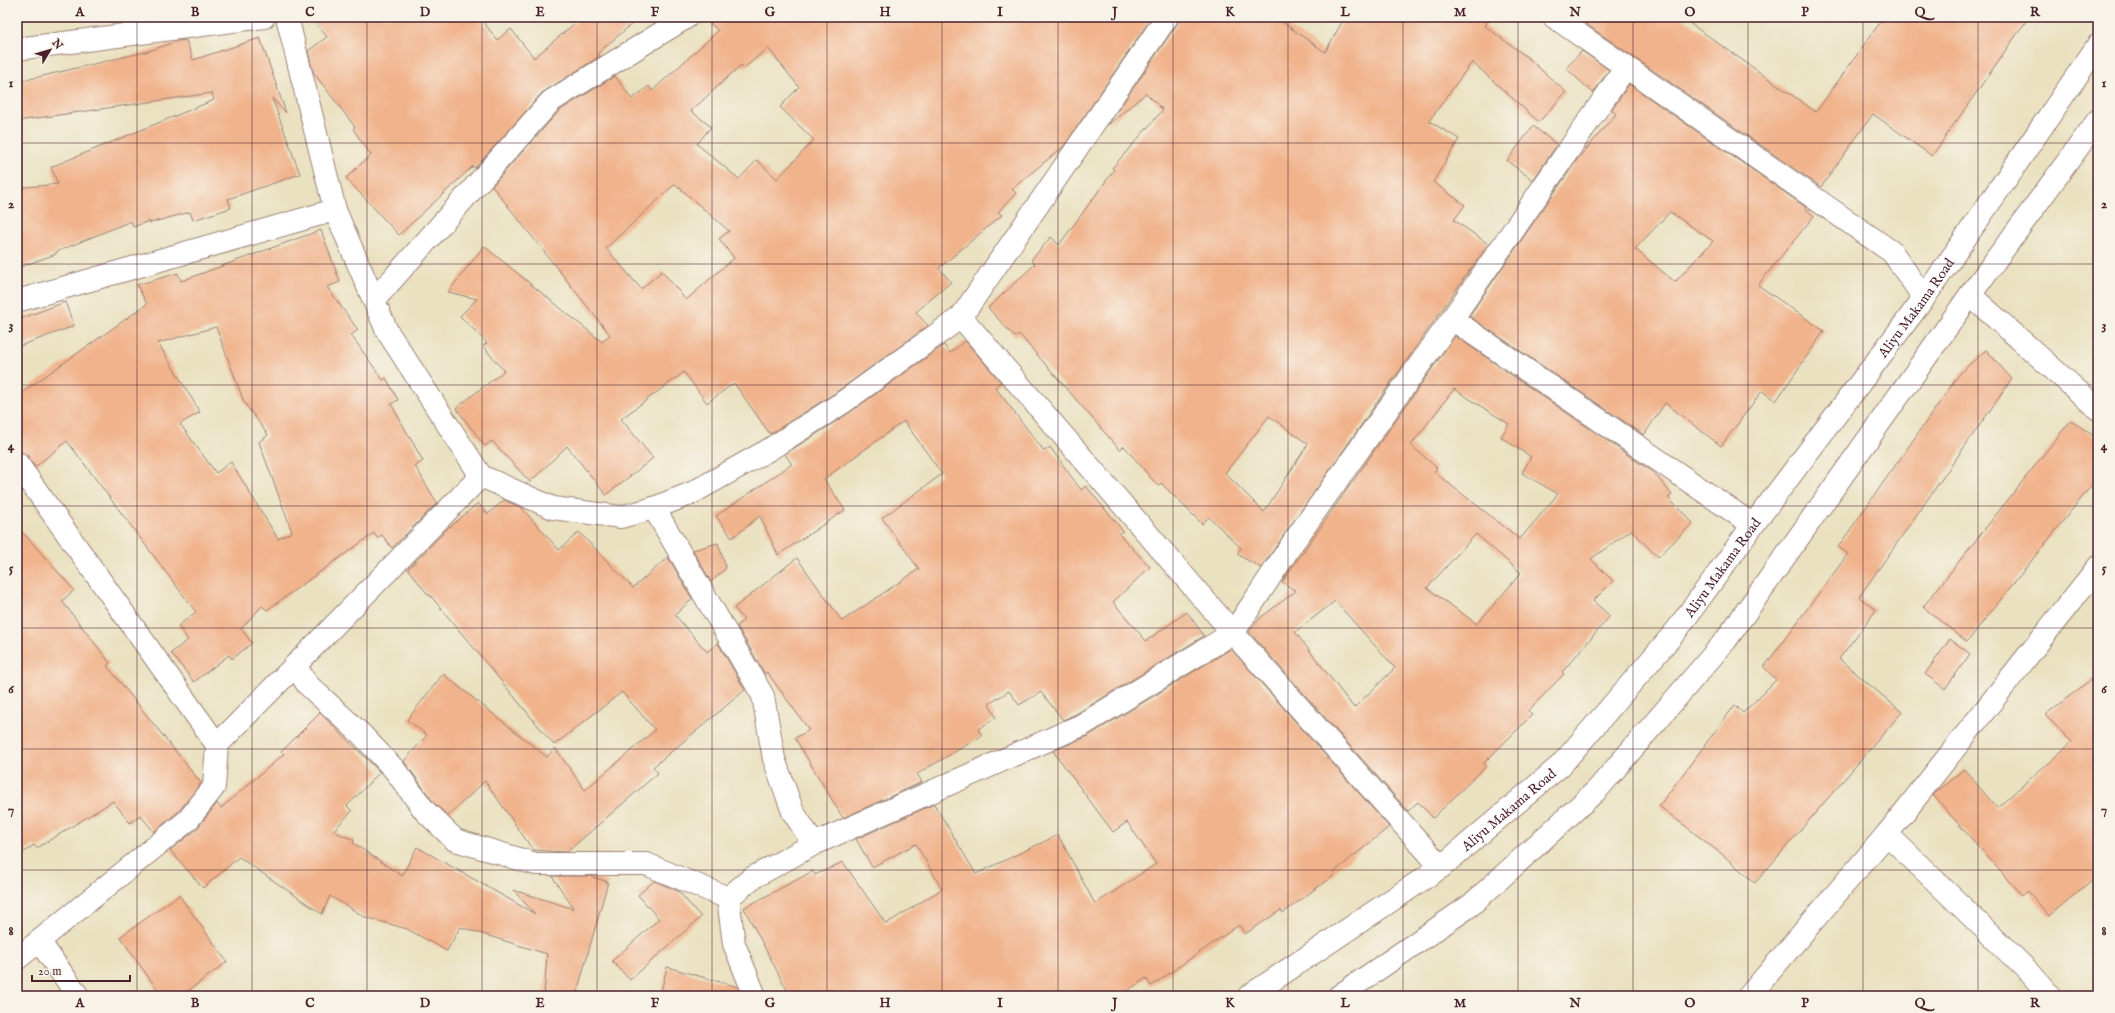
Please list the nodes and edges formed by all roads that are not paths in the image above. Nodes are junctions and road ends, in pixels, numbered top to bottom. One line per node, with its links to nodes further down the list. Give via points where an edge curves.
1 (264, 17): 7 (street)
2 (287, 17): 10 (street)
3 (687, 17): 13 (street, via 551,101)
4 (1167, 17): 15 (street)
5 (1554, 17): 8 (street)
6 (2098, 45): 12 (street, Aliyu Makama Road)
7 (17, 49)
8 (1626, 67): 12 (street, via 1892,252); 16 (street)
9 (2098, 120): 11 (street)
10 (335, 210): 13 (street); 14 (street)
11 (1970, 295): 17 (street); 35 (street, via 1726,640 1597,790 1471,905)
12 (1924, 298): 21 (street, Aliyu Makama Road)
13 (374, 300): 19 (street, via 387,331)
14 (17, 301)
15 (961, 317): 20 (street, via 842,402 770,449 692,493); 23 (street)
16 (1452, 319): 21 (street); 23 (street, via 1294,541)
17 (2098, 409)
18 (17, 463): 25 (street)
19 (481, 476): 20 (street, via 553,508 621,517); 24 (street)
20 (654, 508): 27 (street, via 763,696 774,759 794,812)
21 (1753, 525): 28 (street, Aliyu Makama Road, via 1676,631 1560,765)
22 (2098, 567): 26 (street)
23 (1233, 633): 27 (street, via 1082,726); 28 (street)
24 (294, 665): 25 (street); 29 (street, via 307,684 361,734 394,769 425,812 455,840 536,864 646,864)
25 (217, 745): 30 (street, via 214,787 188,820)
26 (1888, 834): 36 (street); 37 (street, via 2031,974)
27 (814, 844): 29 (street, via 752,878)
28 (1440, 867): 34 (street, Aliyu Makama Road)
29 (728, 898): 33 (street, via 734,944)
30 (39, 941): 31 (street); 32 (street)
31 (17, 959)
32 (78, 996)
33 (756, 996)
34 (1249, 996)
35 (1340, 996)
36 (1749, 996)
37 (2050, 996)

